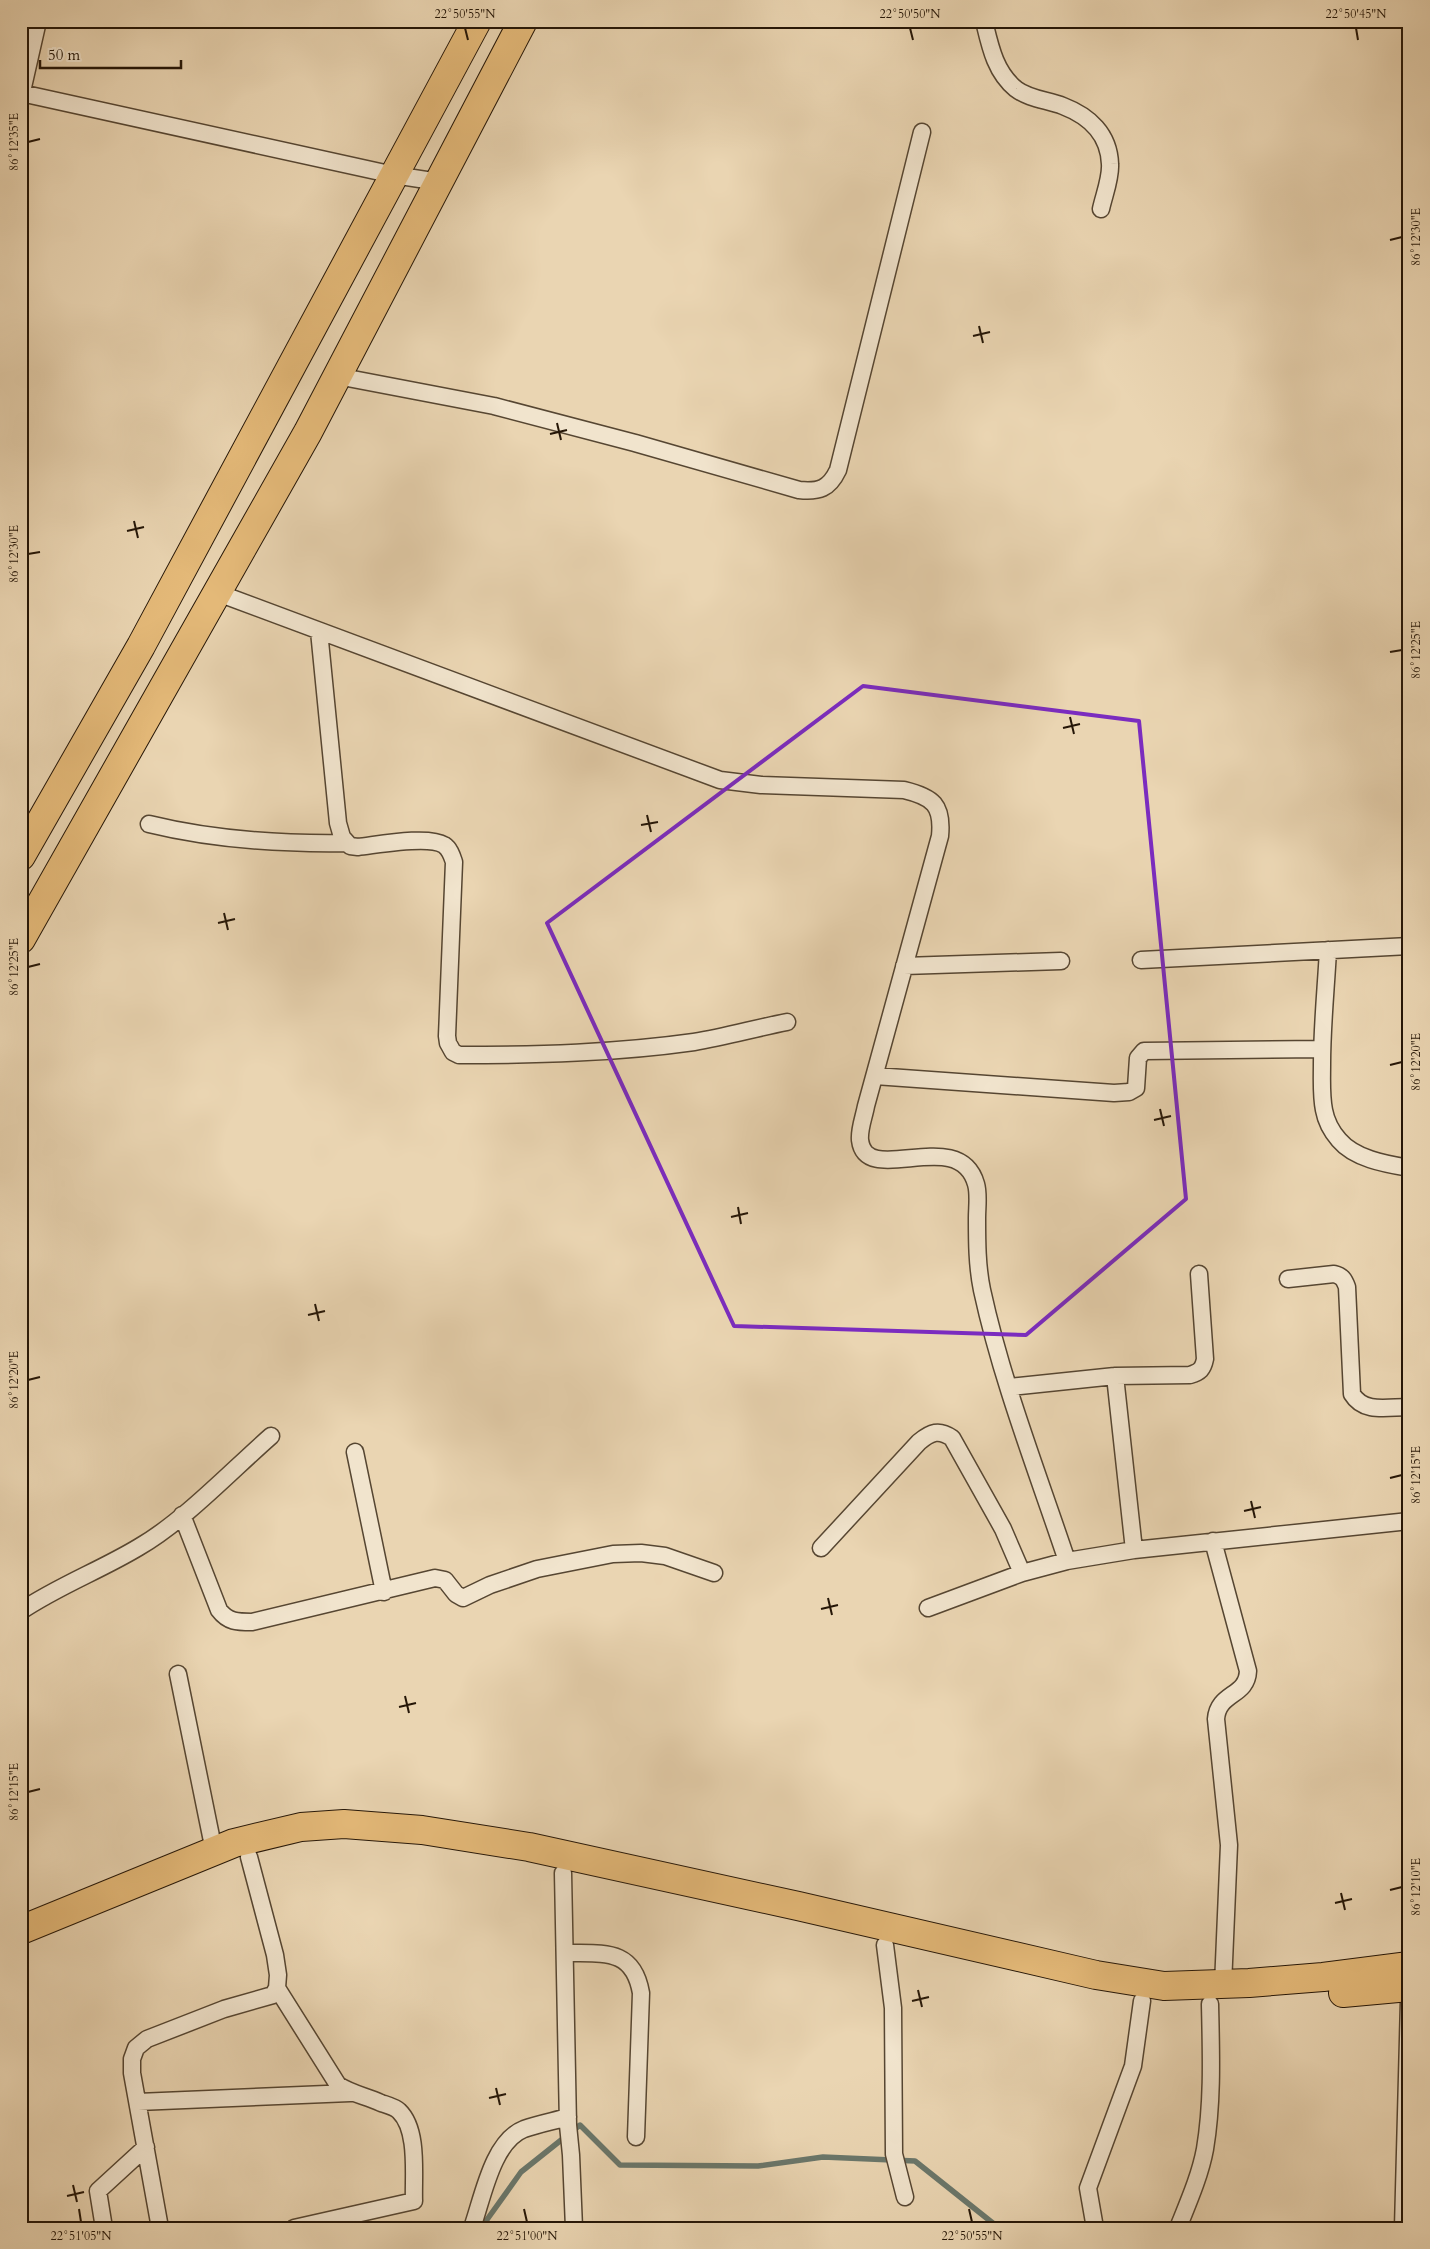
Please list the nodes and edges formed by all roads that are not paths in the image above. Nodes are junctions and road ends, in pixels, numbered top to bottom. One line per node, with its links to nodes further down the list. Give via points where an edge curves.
1 (38, 21): 5 (street)
2 (477, 21): 7 (highway)
3 (523, 21): 8 (highway)
4 (984, 21): 9 (street, via 995,61 1017,90 1063,106 1089,120 1102,134 1110,165)
5 (22, 94): 7 (street)
6 (922, 132): 10 (street, via 838,470 832,482 822,488 799,490 494,406)
7 (394, 174): 8 (street); 15 (highway, via 141,646)
8 (439, 182): 10 (highway)
9 (1101, 209)
10 (337, 376): 11 (highway)
11 (218, 594): 12 (street); 16 (highway)
12 (319, 631): 14 (street, via 338,824); 21 (street, via 720,780 761,785 904,790 922,794 938,808 940,836)
13 (149, 824): 14 (street, via 190,834 261,842)
14 (346, 843): 22 (street, via 358,847 423,841 445,846 450,852 454,862 447,1036 453,1052 460,1055 552,1055 696,1042)
15 (21, 856)
16 (22, 938)
17 (1409, 946): 18 (street)
18 (1328, 950): 20 (street); 23 (street)
19 (1061, 960): 21 (street)
20 (1141, 960)
21 (904, 966): 24 (street)
22 (787, 1022)
23 (1322, 1048): 24 (street, via 1144,1051 1138,1058 1136,1088 1114,1093); 25 (street, via 1324,1112 1340,1142 1359,1155)
24 (875, 1076): 29 (street, via 860,1130 865,1152 872,1158 883,1160 943,1156 966,1165 974,1178 982,1287 993,1336)
25 (1409, 1168)
26 (1199, 1274): 28 (street, via 1205,1352 1203,1368 1190,1375)
27 (1288, 1279): 30 (street, via 1334,1274 1344,1280 1347,1287 1352,1394 1357,1402 1370,1408)
28 (1115, 1376): 29 (street); 37 (street)
29 (1010, 1387): 38 (street)
30 (1409, 1407)
31 (271, 1436): 33 (street)
32 (355, 1452): 41 (street)
33 (182, 1515): 41 (street, via 225,1618 252,1622); 43 (street, via 140,1547)
34 (1409, 1521): 35 (street)
35 (1213, 1541): 37 (street); 55 (street, via 1248,1671 1244,1687 1221,1702 1217,1709 1229,1845)
36 (821, 1548): 40 (street, via 919,1442 937,1432 952,1438 1003,1529)
37 (1134, 1550): 38 (street)
38 (1067, 1561): 40 (street)
39 (714, 1573): 41 (street, via 665,1556 641,1552 613,1554 537,1569 463,1598 442,1578)
40 (1022, 1573): 42 (street)
41 (384, 1592)
42 (928, 1608)
43 (21, 1610)
44 (178, 1674): 45 (street)
45 (214, 1851): 48 (highway); 55 (highway, via 301,1827 344,1824 422,1830 539,1850 798,1906 1096,1976)
46 (249, 1857): 47 (highway, via 294,1845 327,1841 364,1842 480,1856); 50 (highway); 54 (street, via 275,1955)
47 (563, 1873): 49 (highway); 51 (street)
48 (21, 1930)
49 (885, 1945): 56 (highway, via 1088,1993); 63 (street, via 894,2008 894,2154)
50 (21, 1946)
51 (565, 1953): 60 (street); 61 (street, via 612,1955 634,1968 638,1978 641,1993)
52 (1409, 1966): 55 (highway)
53 (1409, 1987): 55 (highway, via 1247,2002)
54 (277, 1988): 58 (street, via 338,2085); 59 (street, via 273,1995 224,2009 147,2039 136,2048 132,2073)
55 (1217, 1994): 56 (highway); 70 (street, via 1205,2150)
56 (1142, 2001): 69 (street, via 1133,2066 1088,2188)
57 (1409, 2001): 71 (street)
58 (350, 2093): 59 (street); 67 (street, via 398,2110 408,2122 412,2136 414,2201)
59 (138, 2102): 62 (street)
60 (568, 2120): 64 (street, via 522,2130 509,2138 499,2150); 68 (street)
61 (636, 2137)
62 (146, 2147): 65 (street, via 98,2191); 66 (street)
63 (905, 2197)
64 (473, 2225)
65 (104, 2228)
66 (160, 2228)
67 (294, 2228)
68 (574, 2228)
69 (1095, 2228)
70 (1178, 2228)
71 (1403, 2228)

